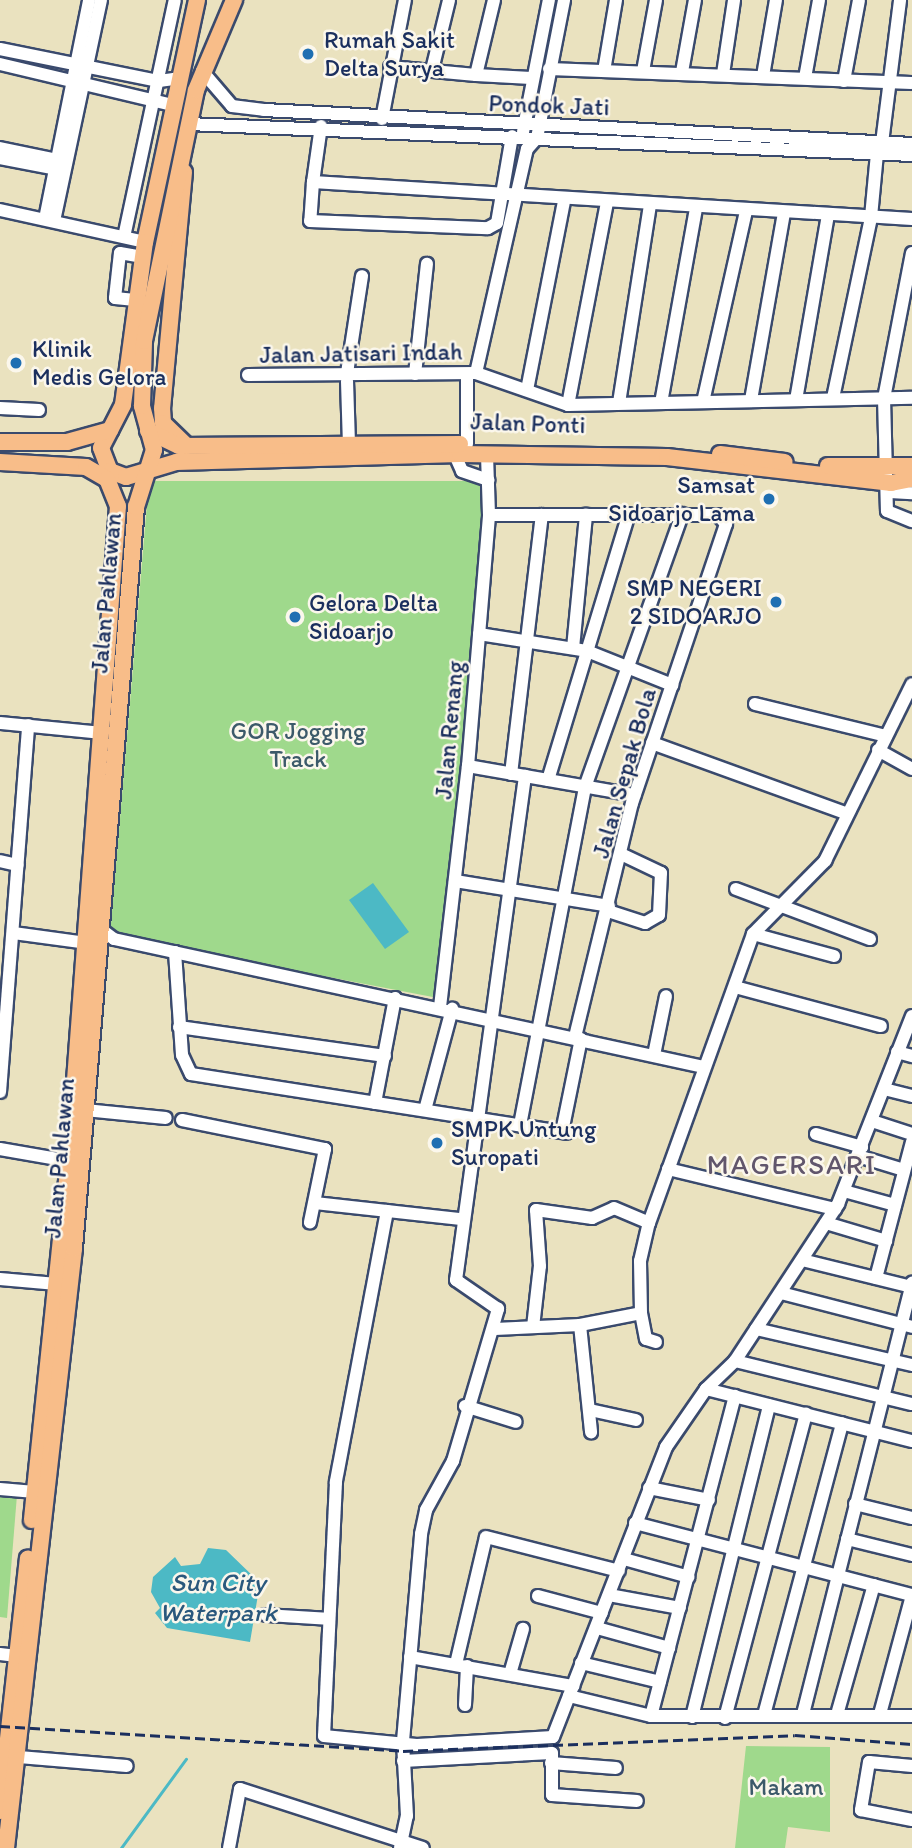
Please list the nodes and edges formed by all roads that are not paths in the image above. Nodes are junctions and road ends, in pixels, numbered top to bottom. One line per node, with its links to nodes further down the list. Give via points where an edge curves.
1 (89, 0): 21 (street)
2 (101, 0): 21 (street)
3 (175, 0): 36 (street)
4 (197, 0): 32 (main road)
5 (405, 0): 22 (street)
6 (449, 0): 24 (street)
7 (494, 0): 30 (street)
8 (549, 0): 33 (street)
9 (564, 0): 23 (street)
10 (616, 0): 26 (street)
11 (656, 0): 27 (street)
12 (695, 0): 28 (street)
13 (734, 0): 29 (street)
14 (776, 0): 31 (street)
15 (819, 0): 34 (street)
16 (859, 0): 37 (street)
17 (900, 0): 38 (street)
18 (231, 3): 25 (main road, Jalan Pahlawan)
19 (0, 48): 21 (street)
20 (0, 64): 35 (street)
21 (82, 65): 35 (street); 36 (street)
22 (390, 67): 24 (street); 43 (street)
23 (549, 69): 26 (street); 47 (street)
24 (432, 70): 30 (street)
25 (202, 71): 42 (street); 45 (main road, Jalan Pahlawan)
26 (604, 71): 27 (street)
27 (643, 71): 28 (street)
28 (682, 72): 29 (street)
29 (723, 74): 31 (street)
30 (476, 75): 33 (street)
31 (763, 76): 34 (street)
32 (181, 78): 36 (street); 41 (main road)
33 (531, 78): 48 (street)
34 (805, 78): 37 (street)
35 (79, 81): 40 (street); 55 (street); 69 (street)
36 (159, 81): 40 (street)
37 (844, 81): 38 (street)
38 (885, 83): 39 (street); 52 (street)
39 (912, 83)
40 (155, 99): 41 (street); 70 (street)
41 (176, 106): 71 (main road)
42 (232, 106): 43 (street, Pondok Jati); 44 (street)
43 (382, 119): 48 (street, Pondok Jati)
44 (231, 121): 45 (street, Pondok Jati); 46 (street, Pondok Jati)
45 (188, 124): 49 (main road, Jalan Pahlawan)
46 (321, 126): 48 (street, Pondok Jati); 56 (street)
47 (538, 132): 48 (street, Pondok Jati); 48 (street); 52 (street, Pondok Jati)
48 (522, 137): 57 (street); 58 (street)
49 (185, 141): 92 (main road, Jalan Pahlawan, via 144,341); 96 (main road, via 162,408 163,423)
50 (912, 144): 52 (street, Pondok Jati)
51 (0, 148): 55 (street)
52 (879, 148): 53 (street, Pondok Jati); 67 (street)
53 (912, 155)
54 (0, 158): 55 (street)
55 (57, 164): 69 (street)
56 (313, 182): 57 (street); 57 (street, via 310,221 488,228 497,223)
57 (504, 195): 58 (street)
58 (518, 197): 59 (street); 77 (street)
59 (564, 201): 60 (street); 80 (street)
60 (607, 202): 61 (street); 89 (street)
61 (650, 205): 62 (street); 86 (street)
62 (696, 209): 64 (street); 88 (street)
63 (0, 210): 69 (street)
64 (746, 211): 65 (street); 87 (street)
65 (784, 213): 66 (street); 84 (street)
66 (828, 215): 67 (street); 85 (street)
67 (871, 216): 68 (street); 81 (street)
68 (912, 219)
69 (50, 220): 70 (street)
70 (124, 237): 71 (street)
71 (144, 249): 75 (main road); 75 (street, via 120,253 115,298)
72 (912, 253): 82 (street)
73 (427, 264): 76 (street)
74 (362, 276): 79 (street)
75 (135, 300): 93 (main road, via 125,392)
76 (415, 374): 77 (street, Jalan Jatisari Indah); 79 (street, Jalan Jatisari Indah)
77 (471, 374): 80 (street, Jalan Jatisari Indah); 98 (street)
78 (248, 375): 79 (street, Jalan Jatisari Indah)
79 (347, 377): 95 (street)
80 (527, 390): 89 (street, Jalan Jatisari Indah)
81 (833, 398): 82 (street); 85 (street)
82 (884, 398): 83 (street); 106 (street)
83 (912, 398)
84 (751, 400): 85 (street); 87 (street)
85 (796, 400)
86 (618, 402): 88 (street); 89 (street)
87 (704, 402): 88 (street)
88 (661, 403)
89 (568, 405)
90 (0, 408): 91 (street)
91 (39, 410)
92 (146, 429): 96 (main road, Jalan Ponti, via 166,444); 103 (main road, Jalan Pahlawan, via 154,450)
93 (110, 430): 94 (main road, via 67,442); 102 (main road, via 101,448)
94 (0, 442)
95 (349, 443): 96 (main road, Jalan Ponti); 97 (main road, Jalan Ponti)
96 (188, 446)
97 (418, 449): 98 (main road, Jalan Ponti); 103 (main road, Jalan Ponti, via 176,462)
98 (461, 449): 99 (main road, Jalan Ponti); 104 (street, via 462,471); 106 (main road, Jalan Ponti, via 708,452)
99 (487, 455): 104 (street, Jalan Renang); 106 (main road, Jalan Ponti, via 667,457)
100 (0, 462): 102 (main road, via 70,461)
101 (912, 466): 106 (main road, Jalan Ponti)
102 (102, 468): 103 (main road, via 120,476); 124 (main road, Jalan Pahlawan, via 118,506)
103 (145, 472): 148 (main road, Jalan Pahlawan, via 136,507)
104 (488, 480): 110 (street, Jalan Renang)
105 (912, 480): 106 (main road, Jalan Ponti)
106 (890, 482): 107 (street); 113 (street, via 887,511)
107 (912, 493)
108 (629, 514): 109 (street); 112 (street); 117 (street)
109 (682, 514): 118 (street); 120 (street, Jalan Sepak Bola, via 718,515 726,524)
110 (489, 515): 111 (street); 114 (street, Jalan Renang)
111 (542, 515): 112 (street); 115 (street)
112 (586, 515): 116 (street)
113 (912, 521)
114 (479, 634): 115 (street); 128 (street, Jalan Renang)
115 (527, 640): 116 (street); 130 (street)
116 (573, 648): 117 (street)
117 (587, 651): 118 (street); 132 (street)
118 (627, 669): 120 (street); 133 (street)
119 (912, 684): 125 (street)
120 (672, 685): 126 (street, Jalan Sepak Bola)
121 (755, 704): 125 (street)
122 (0, 723): 123 (street)
123 (29, 725): 124 (street); 138 (street)
124 (102, 733): 148 (main road, Jalan Pahlawan)
125 (886, 736): 127 (street)
126 (652, 743): 134 (street, Jalan Sepak Bola); 135 (street)
127 (878, 750): 129 (street); 135 (street)
128 (468, 766): 130 (street); 139 (street, Jalan Renang)
129 (912, 769)
130 (511, 774): 131 (street)
131 (525, 776): 132 (street); 141 (street)
132 (548, 780): 133 (street)
133 (585, 787): 134 (street); 142 (street)
134 (635, 795): 136 (street, Jalan Sepak Bola)
135 (848, 814): 144 (street, via 825,861)
136 (621, 854): 143 (street, Jalan Sepak Bola); 143 (street, via 661,873 659,915 645,923)
137 (0, 861): 138 (street)
138 (18, 865): 145 (street)
139 (455, 881): 141 (street); 155 (street, Jalan Renang)
140 (736, 888): 144 (street)
141 (513, 890): 142 (street); 157 (street)
142 (562, 898): 143 (street); 160 (street)
143 (609, 908): 161 (street, Jalan Sepak Bola)
144 (781, 908): 146 (street); 147 (street)
145 (14, 933): 148 (street); 154 (street)
146 (753, 934): 150 (street); 151 (street)
147 (870, 939)
148 (96, 940): 149 (street); 171 (main road, Jalan Pahlawan); 183 (main road, Jalan Pahlawan)
149 (175, 952): 153 (street); 158 (street)
150 (834, 956)
151 (735, 987): 159 (street); 166 (street)
152 (666, 996): 163 (street)
153 (395, 998): 155 (street); 164 (street)
154 (4, 999): 168 (street)
155 (446, 1008): 157 (street); 172 (street, Jalan Renang)
156 (912, 1016): 162 (street)
157 (496, 1019): 160 (street); 174 (street)
158 (179, 1027): 164 (street); 170 (street, via 191,1074)
159 (881, 1027)
160 (541, 1029): 161 (street); 177 (street)
161 (578, 1038): 163 (street); 177 (street, Jalan Sepak Bola, via 564,1132)
162 (897, 1052): 165 (street); 167 (street)
163 (653, 1055): 166 (street)
164 (386, 1056): 170 (street)
165 (912, 1056)
166 (704, 1067): 184 (street)
167 (884, 1088): 169 (street); 176 (street)
168 (0, 1092)
169 (912, 1096)
170 (375, 1103): 172 (street)
171 (85, 1110): 173 (street); 195 (main road, Jalan Pahlawan)
172 (425, 1110): 174 (street)
173 (166, 1118)
174 (475, 1118): 177 (street); 191 (street)
175 (182, 1120): 187 (street, via 325,1149)
176 (872, 1121): 179 (street); 182 (street)
177 (520, 1125)
178 (816, 1134): 182 (street)
179 (912, 1134)
180 (912, 1142): 185 (street)
181 (0, 1149): 183 (street)
182 (860, 1152): 185 (street); 186 (street)
183 (69, 1161): 195 (main road, Jalan Pahlawan)
184 (668, 1169): 189 (street); 193 (street)
185 (904, 1170): 188 (street)
186 (844, 1191): 188 (street); 189 (street)
187 (315, 1203): 190 (street); 192 (street)
188 (895, 1205): 196 (street)
189 (835, 1209): 194 (street)
190 (387, 1211): 191 (street); 252 (street, via 340,1448)
191 (461, 1219): 208 (street, via 456,1280 464,1291 497,1305)
192 (310, 1223)
193 (649, 1223): 204 (street, via 640,1261); 207 (street, via 614,1208 592,1217 536,1210 540,1266)
194 (826, 1223): 196 (street); 198 (street)
195 (69, 1229): 197 (main road, Jalan Pahlawan)
196 (886, 1241): 199 (street)
197 (67, 1247): 201 (main road, Jalan Pahlawan); 257 (main road, Jalan Pahlawan)
198 (802, 1261): 199 (street); 203 (street)
199 (876, 1278): 202 (street)
200 (0, 1279): 201 (street)
201 (57, 1284): 230 (main road, Jalan Pahlawan)
202 (912, 1286): 206 (street)
203 (781, 1293): 206 (street); 209 (street)
204 (641, 1313): 205 (street); 210 (street, via 646,1339)
205 (580, 1325): 207 (street); 220 (street)
206 (906, 1325): 211 (street)
207 (533, 1327): 208 (street)
208 (495, 1329): 219 (street)
209 (756, 1329): 211 (street); 212 (street)
210 (656, 1342)
211 (892, 1360): 213 (street); 216 (street)
212 (735, 1361): 214 (street); 216 (street)
213 (912, 1365)
214 (706, 1389): 215 (street); 228 (street, via 666,1447)
215 (735, 1396): 218 (street); 231 (street)
216 (883, 1396): 217 (street); 225 (street)
217 (912, 1404)
218 (769, 1405): 221 (street); 237 (street)
219 (465, 1406): 223 (street); 258 (street, via 453,1461 426,1510)
220 (590, 1410): 222 (street); 226 (street)
221 (806, 1414): 224 (street); 239 (street)
222 (636, 1420)
223 (516, 1422)
224 (842, 1423): 225 (street); 241 (street)
225 (873, 1431): 227 (street); 232 (street)
226 (591, 1432)
227 (912, 1441)
228 (649, 1488): 231 (street); 234 (street)
229 (0, 1489): 230 (street)
230 (35, 1492): 257 (main road, Jalan Pahlawan)
231 (709, 1500): 235 (street)
232 (855, 1504): 233 (street); 236 (street)
233 (912, 1518)
234 (635, 1523): 235 (street); 240 (street)
235 (700, 1539): 237 (street); 244 (street)
236 (847, 1539): 238 (street); 243 (street)
237 (734, 1549): 239 (street); 271 (street)
238 (912, 1555)
239 (766, 1557): 241 (street); 272 (street)
240 (624, 1559): 242 (street); 244 (street)
241 (803, 1567): 243 (street); 268 (street)
242 (619, 1571): 246 (street); 260 (street, via 486,1537)
243 (837, 1576): 245 (street); 266 (street)
244 (689, 1577): 249 (street)
245 (874, 1585): 247 (street); 265 (street)
246 (609, 1595): 249 (street); 250 (street)
247 (912, 1595): 267 (street)
248 (538, 1596): 250 (street)
249 (681, 1608): 255 (street)
250 (602, 1613): 253 (street)
251 (266, 1615): 252 (street)
252 (329, 1619): 273 (street, via 325,1738)
253 (597, 1628): 255 (street); 259 (street)
254 (523, 1629): 261 (street)
255 (669, 1648): 262 (street)
256 (0, 1654): 257 (street)
257 (25, 1657): 274 (main road, Jalan Pahlawan); 281 (main road, Jalan Pahlawan)
258 (410, 1657): 260 (street); 273 (street)
259 (581, 1663): 262 (street); 263 (street)
260 (462, 1665): 261 (street); 264 (street)
261 (510, 1674): 263 (street)
262 (660, 1682): 269 (street)
263 (571, 1691): 269 (street); 273 (street, via 553,1737)
264 (465, 1705)
265 (838, 1712): 266 (street); 267 (street)
266 (803, 1714): 268 (street)
267 (880, 1714): 270 (street)
268 (764, 1715): 272 (street)
269 (650, 1716): 271 (street)
270 (912, 1716)
271 (692, 1717): 272 (street)
272 (725, 1718)
273 (403, 1741): 275 (street)
274 (19, 1757): 277 (street); 284 (main road, Jalan Pahlawan)
275 (403, 1761): 276 (street, via 552,1753); 283 (street)
276 (551, 1763): 279 (street); 280 (street, via 552,1795)
277 (127, 1766)
278 (912, 1766): 282 (street, via 869,1762 860,1810)
279 (616, 1768)
280 (637, 1801)
281 (0, 1811)
282 (912, 1820)
283 (401, 1844): 285 (street, via 240,1789); 286 (street)
284 (6, 1848)
285 (229, 1848)
286 (424, 1848)

